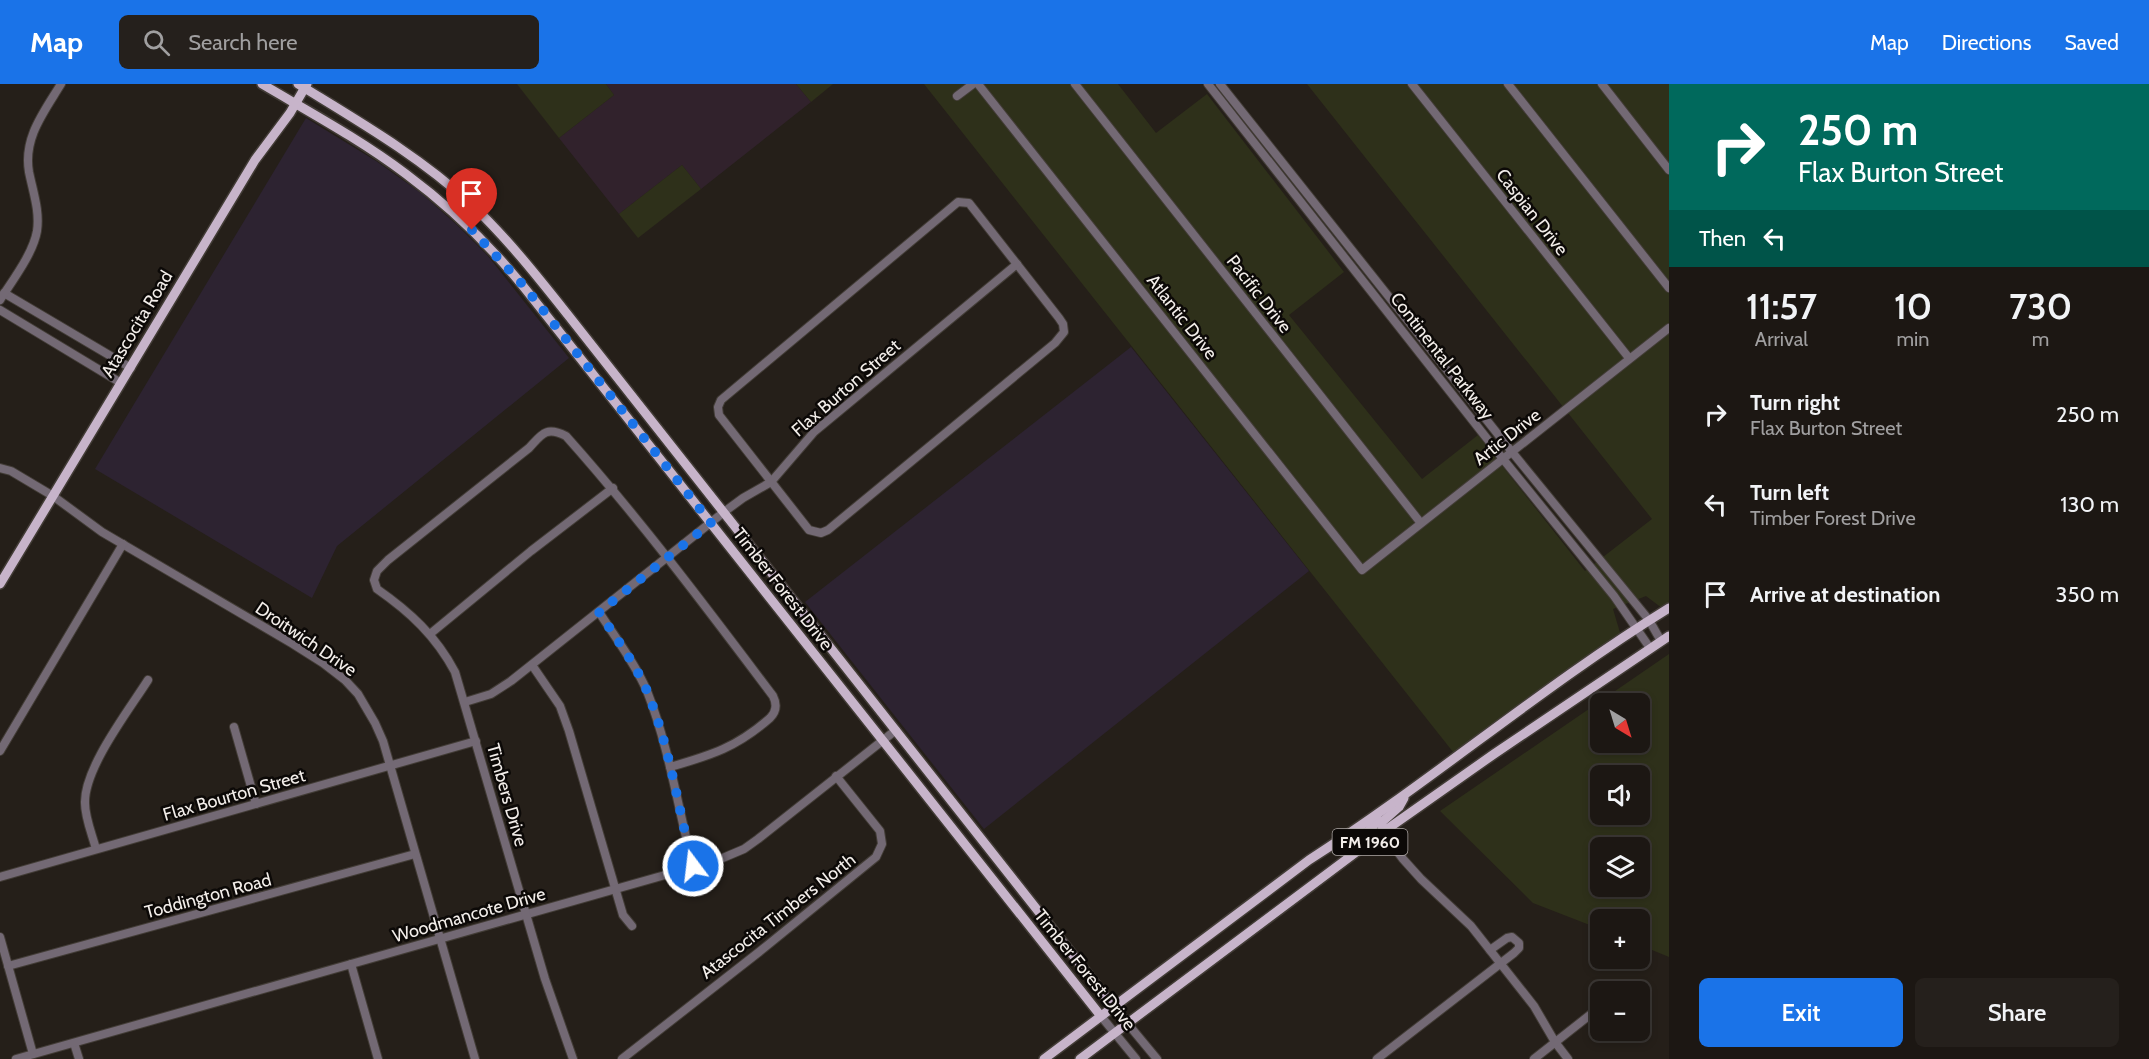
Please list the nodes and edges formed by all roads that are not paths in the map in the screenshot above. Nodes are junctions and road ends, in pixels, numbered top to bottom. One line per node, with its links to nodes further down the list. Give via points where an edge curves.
1 (61, 84): 16 (street, via 29,143 28,162 37,209 33,243)
2 (262, 84): 12 (main road, Timber Forest Drive)
3 (975, 84): 11 (street); 33 (street, Atlantic Drive)
4 (1075, 84): 29 (street, Pacific Drive)
5 (1208, 84): 23 (street, Continental Parkway)
6 (1220, 84): 22 (street, Continental Parkway)
7 (1412, 84): 19 (street, Caspian Drive)
8 (1508, 84): 15 (street)
9 (1602, 84): 13 (street)
10 (303, 85): 12 (main road, Atascocita Road); 28 (main road, Timber Forest Drive, via 421,162 472,205 536,275)
11 (957, 96)
12 (295, 104): 20 (main road, Atascocita Road, via 255,160); 30 (main road, Timber Forest Drive, via 360,142 460,218 524,286)
13 (1669, 170)
14 (1017, 264): 25 (street, Flax Burton Street, via 814,432); 25 (street, via 1063,324 1064,332 1055,343 828,530 809,530); 25 (street, via 970,204 958,202 721,400 719,416)
15 (1669, 288)
16 (2, 297): 20 (street)
17 (0, 310): 21 (street)
18 (1669, 328): 19 (street, Artic Drive)
19 (1629, 358): 22 (street, Artic Drive)
20 (130, 368): 21 (main road, Atascocita Road)
21 (121, 383): 27 (main road, Atascocita Road)
22 (1512, 452): 23 (street, Artic Drive); 38 (street, Continental Parkway)
23 (1503, 459): 29 (street, Artic Drive); 40 (street, Continental Parkway, via 1614,596)
24 (0, 468): 27 (street, Droitwich Drive)
25 (771, 482): 28 (street, Flax Burton Street)
26 (613, 488): 32 (street); 41 (street); 41 (street, Timbers Drive, via 566,436 556,431 543,434 378,570 374,580 377,589 414,616)
27 (52, 496): 31 (street, Droitwich Drive); 34 (main road, Atascocita Road)
28 (724, 512): 30 (street, Flax Burton Street); 37 (main road, Timber Forest Drive)
29 (1420, 522): 33 (street, Artic Drive)
30 (711, 523): 32 (street, Flax Burton Street); 39 (main road, Timber Forest Drive)
31 (123, 544): 51 (street); 52 (street, Droitwich Drive, via 293,644 345,680 375,723)
32 (668, 556): 36 (street, Flax Burton Street); 53 (street, via 777,703 774,714 747,736 725,749)
33 (1362, 570)
34 (0, 584)
35 (1669, 608): 38 (main road, FM 1960 / FM 1960)
36 (599, 612): 44 (street, Flax Burton Street); 53 (street, via 647,691)
37 (806, 616): 39 (main road); 48 (main road, Timber Forest Drive)
38 (1649, 620): 40 (main road, FM 1960 / FM 1960); 42 (street, Continental Parkway)
39 (792, 627): 50 (main road, Timber Forest Drive)
40 (1636, 629): 43 (street, Continental Parkway); 55 (main road, FM 1960 / FM 1960)
41 (430, 634): 46 (street, Timbers Drive, via 455,672)
42 (1665, 638): 43 (main road, FM 1960 / FM 1960)
43 (1650, 648): 58 (main road, FM 1960 / FM 1960)
44 (532, 665): 46 (street, Flax Burton Street, via 496,692); 66 (street, via 560,706 569,730)
45 (148, 680): 60 (street, via 88,781 85,805)
46 (465, 702): 49 (street, Timbers Drive)
47 (234, 727): 56 (street)
48 (896, 730): 50 (street, Woodmancote Drive); 59 (main road, Timber Forest Drive)
49 (476, 741): 52 (street, Flax Bourton Street); 69 (street, Timbers Drive)
50 (882, 741): 54 (street, Woodmancote Drive); 62 (main road, Timber Forest Drive)
51 (0, 751)
52 (390, 766): 56 (street, Flax Bourton Street); 61 (street, Droitwich Drive)
53 (670, 767): 64 (street)
54 (836, 776): 64 (street, Woodmancote Drive, via 744,849); 90 (street, Atascocita Timbers North, via 880,831 882,844 876,857)
55 (1404, 795): 57 (main road, FM 1960 / FM 1960); 58 (main road, via 1399,807 1382,822)
56 (256, 804): 60 (street, Flax Bourton Street)
57 (1376, 812): 63 (main road, via 1374,824 1357,842); 77 (main road, FM 1960 / FM 1960)
58 (1383, 832): 63 (main road, FM 1960 / FM 1960); 73 (street, via 1406,862)
59 (988, 846): 62 (main road); 67 (main road, Timber Forest Drive)
60 (96, 849): 65 (street, Flax Bourton Street)
61 (415, 854): 72 (street, Droitwich Drive); 76 (street, Toddington Road)
62 (974, 857): 68 (main road, Timber Forest Drive)
63 (1349, 858): 80 (main road, FM 1960 / FM 1960)
64 (693, 866): 66 (street, Woodmancote Drive)
65 (0, 877)
66 (614, 889): 69 (street, Woodmancote Drive); 70 (street, via 622,915)
67 (1033, 903): 68 (main road); 77 (main road, Timber Forest Drive)
68 (1019, 914): 78 (main road, Timber Forest Drive)
69 (526, 915): 72 (street, Woodmancote Drive); 85 (street, Timbers Drive)
70 (632, 926)
71 (0, 937): 76 (street)
72 (440, 939): 74 (street, Woodmancote Drive); 89 (street, Droitwich Drive)
73 (1490, 950): 75 (street); 75 (street, via 1507,938 1516,939 1519,948)
74 (351, 964): 83 (street, Woodmancote Drive); 88 (street)
75 (1500, 964): 82 (street, via 1534,1006); 95 (street)
76 (8, 966): 84 (street)
77 (1113, 1006): 78 (main road, FM 1960 / FM 1960); 80 (street, Timber Forest Drive)
78 (1100, 1015): 81 (street, Timber Forest Drive); 91 (main road, FM 1960 / FM 1960)
79 (1590, 1015): 82 (street)
80 (1127, 1023): 81 (main road, FM 1960 / FM 1960); 94 (street, Timber Forest Drive)
81 (1114, 1033): 92 (main road, FM 1960 / FM 1960); 93 (street, Timber Forest Drive)
82 (1555, 1042): 96 (street); 97 (street)
83 (74, 1043): 84 (street, Woodmancote Drive); 87 (street)
84 (33, 1054): 86 (street, Woodmancote Drive)
85 (572, 1057)
86 (16, 1059)
87 (79, 1059)
88 (378, 1059)
89 (475, 1059)
90 (622, 1059)
91 (1044, 1059)
92 (1080, 1059)
93 (1136, 1059)
94 (1157, 1059)
95 (1377, 1059)
96 (1534, 1059)
97 (1568, 1059)

